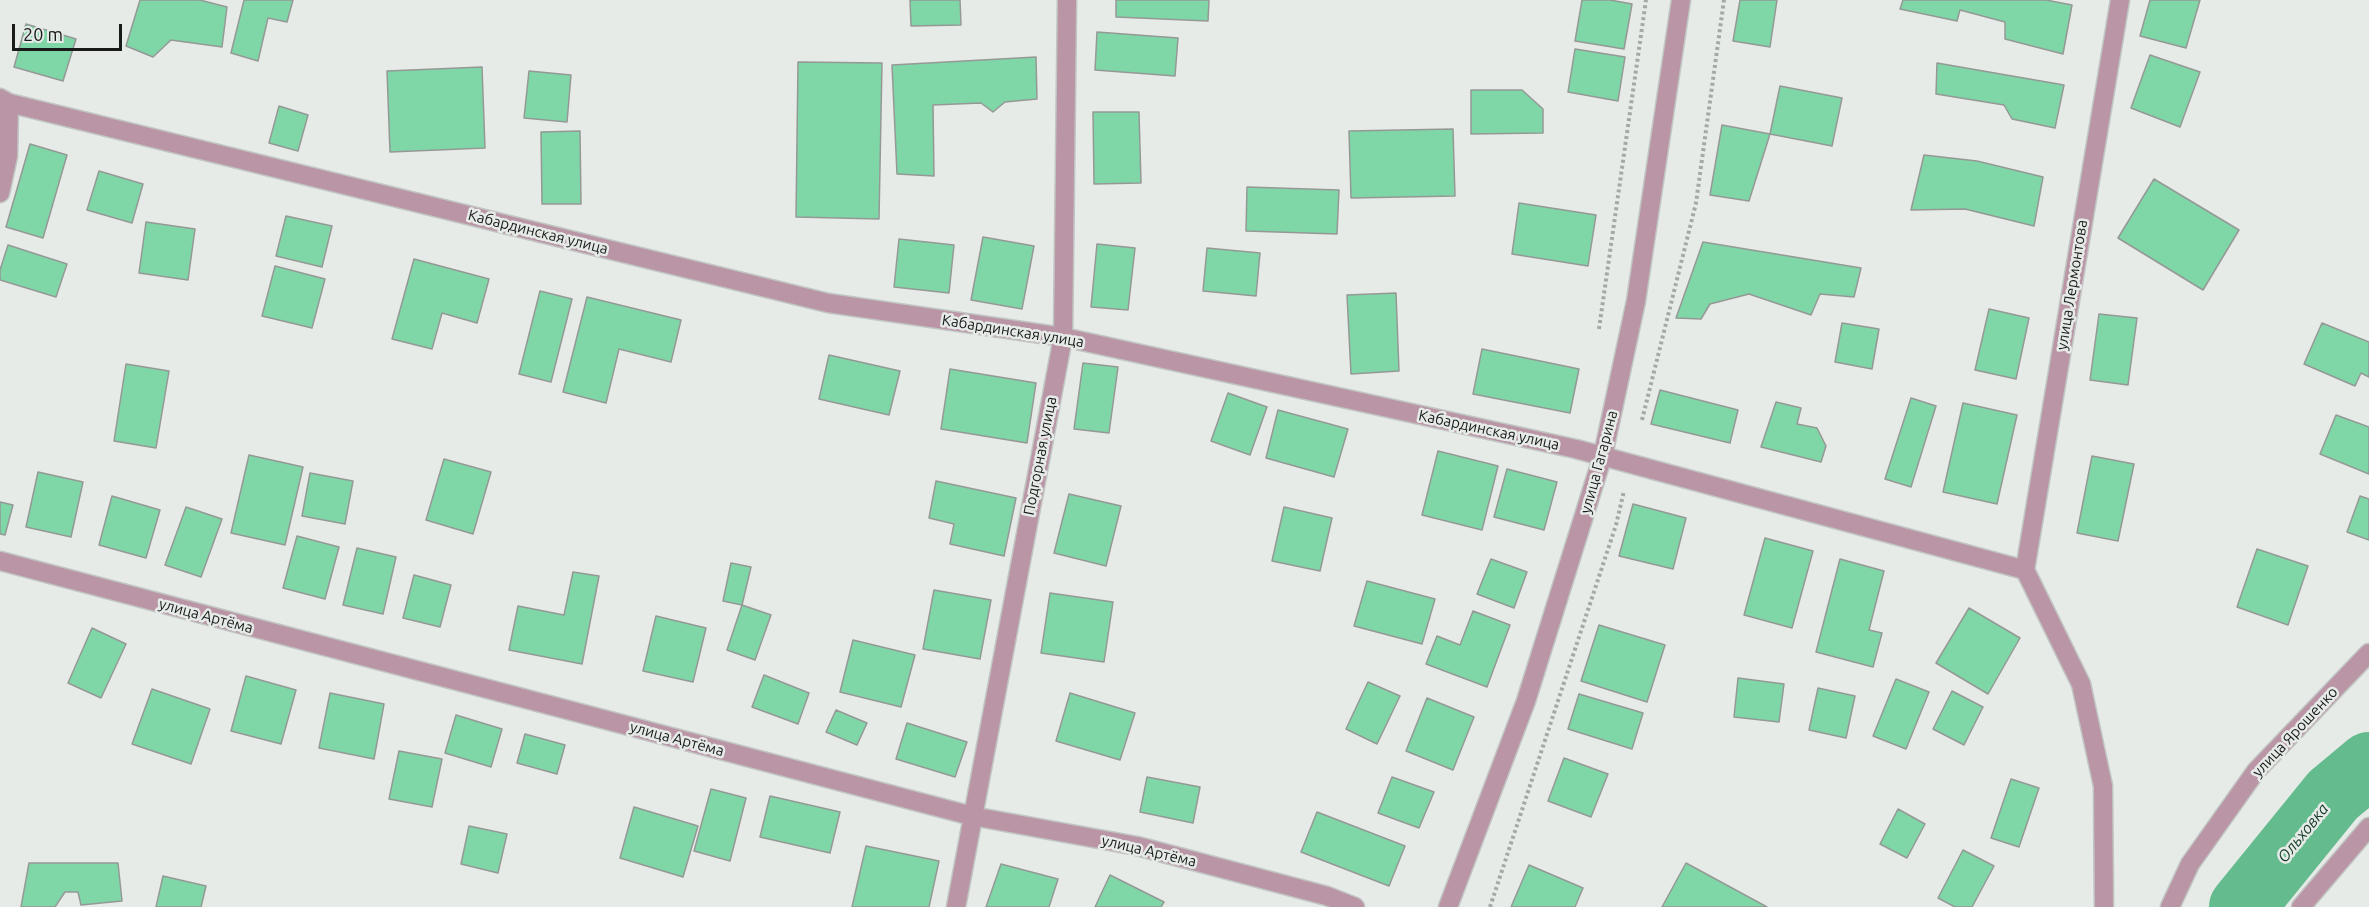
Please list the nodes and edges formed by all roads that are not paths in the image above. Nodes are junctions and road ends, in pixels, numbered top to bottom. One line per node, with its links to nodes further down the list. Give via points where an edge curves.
1 (1067, 0): 6 (street, Подгорная улица)
2 (1681, 0): 7 (street, улица Гагарина, via 1636,301)
3 (2120, 0): 9 (street, улица Лермонтова)
4 (4, 100): 5 (street, via 8,156); 6 (street, Кабардинская улица, via 828,303)
5 (0, 193)
6 (1063, 337): 7 (street, Кабардинская улица); 11 (street, Подгорная улица)
7 (1603, 455): 9 (street, Кабардинская улица); 15 (street, улица Гагарина, via 1526,701)
8 (0, 561): 11 (street, улица Артёма)
9 (2025, 570): 16 (street, via 2081,684 2103,786)
10 (2369, 653): 17 (street, улица Ярошенко, via 2256,771 2190,864)
11 (972, 816): 13 (street, Подгорная улица); 14 (street, улица Артёма, via 1137,846 1327,896)
12 (2369, 827): 18 (street)
13 (956, 907)
14 (1355, 907)
15 (1448, 907)
16 (2104, 907)
17 (2170, 907)
18 (2301, 907)

